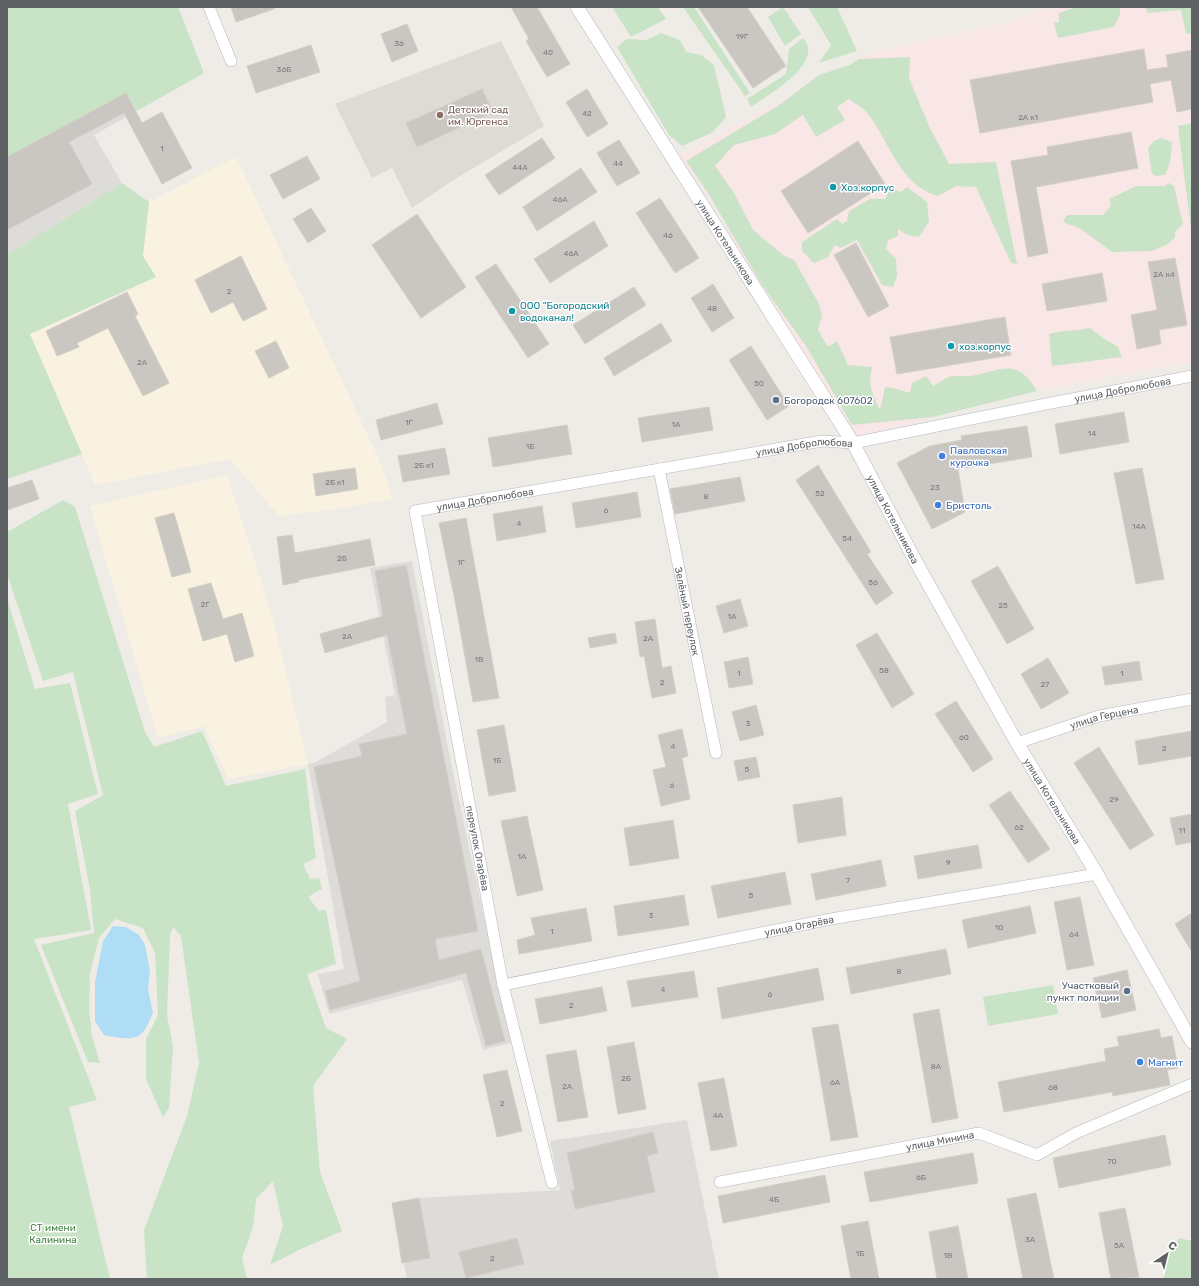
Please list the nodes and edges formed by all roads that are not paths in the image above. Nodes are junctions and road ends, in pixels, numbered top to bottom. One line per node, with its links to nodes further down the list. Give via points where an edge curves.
1 (209, 7): 3 (street)
2 (577, 7): 5 (street, улица Котельникова)
3 (231, 61)
4 (1192, 376): 5 (street, улица Добролюбова)
5 (853, 443): 6 (street, улица Добролюбова, via 822,441); 9 (street, улица Котельникова)
6 (659, 469): 7 (street, улица Добролюбова); 10 (street, Зелёный переулок)
7 (415, 511): 12 (street, переулок Огарёва)
8 (1192, 699): 9 (street, улица Герцена, via 1099,716)
9 (1017, 743): 11 (street, улица Котельникова)
10 (716, 752)
11 (1096, 874): 12 (street, улица Огарёва, via 831,919); 13 (street, улица Котельникова)
12 (503, 985): 16 (street, переулок Огарёва)
13 (1192, 1042)
14 (1192, 1084): 15 (street, улица Минина, via 1076,1133 1037,1156 979,1133)
15 (720, 1182)
16 (552, 1183)

